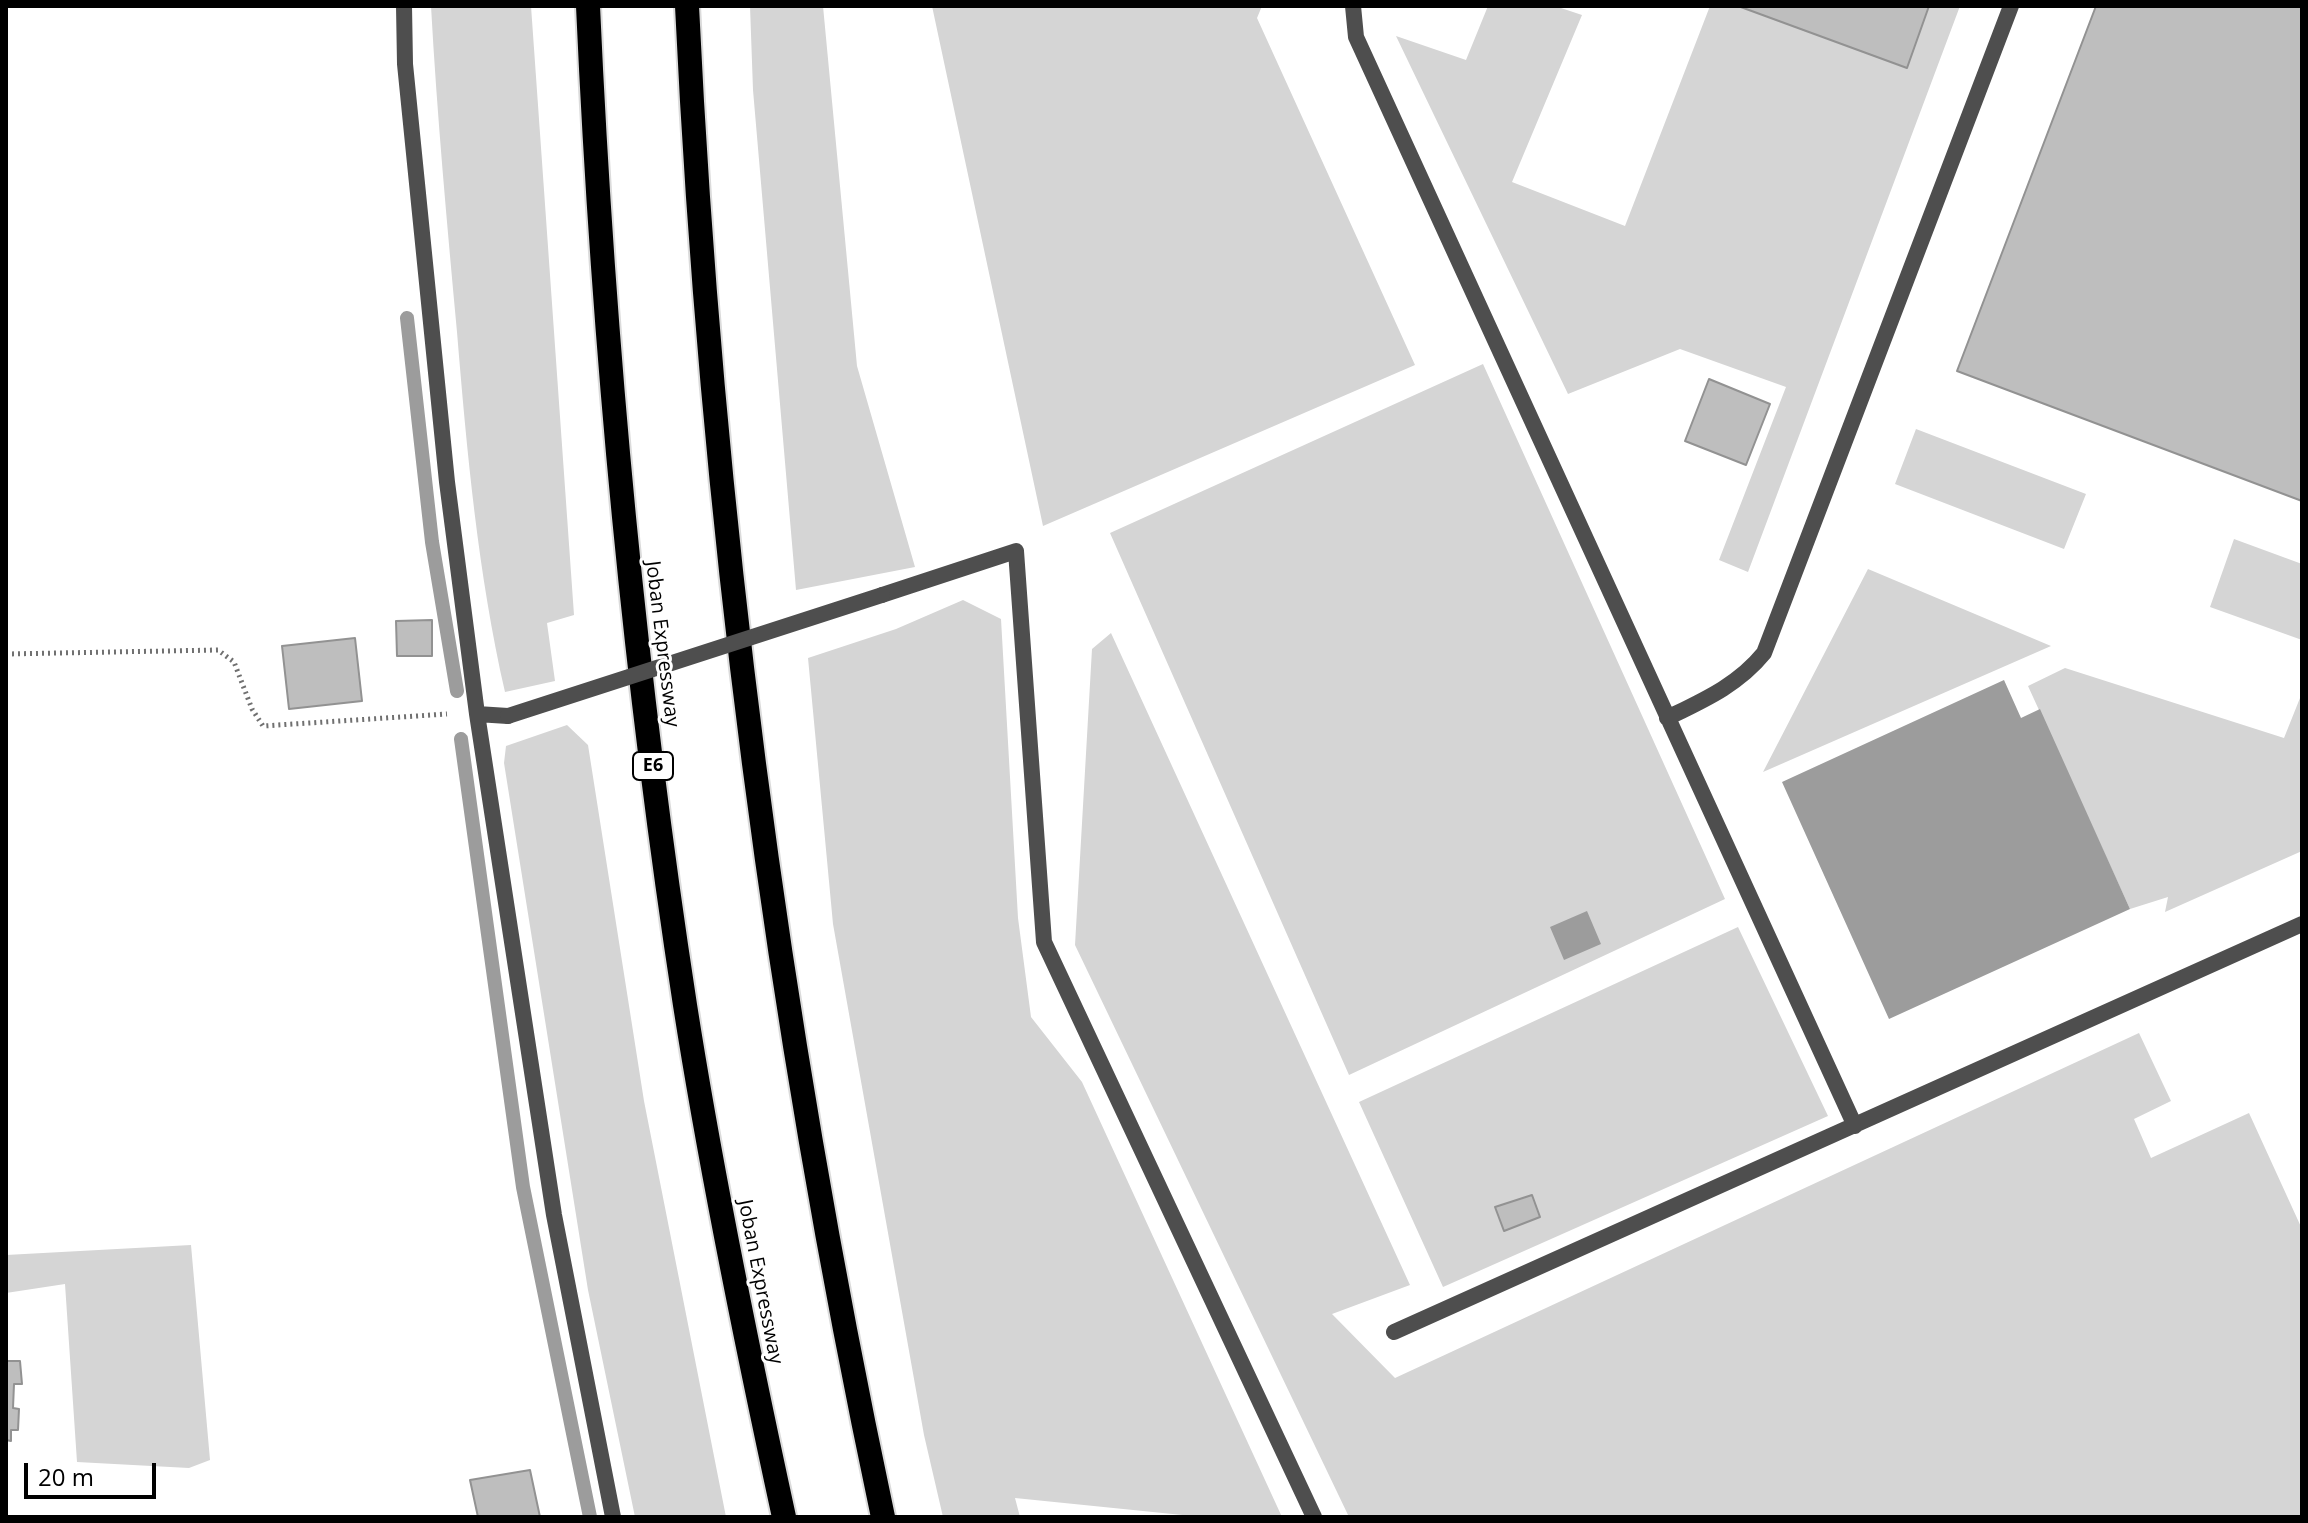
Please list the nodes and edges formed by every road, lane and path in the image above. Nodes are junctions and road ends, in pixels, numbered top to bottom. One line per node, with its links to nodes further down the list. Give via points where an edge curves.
1 (404, 6): 7 (street, via 405,64 447,482)
2 (588, 6): 13 (highway, Joban Expressway / E6, via 598,221 629,587 685,1006 742,1323)
3 (687, 6): 14 (highway, via 696,199 736,627 783,985 840,1312)
4 (1353, 6): 8 (street, via 1356,37)
5 (2011, 6): 8 (street, via 1764,653 1747,674)
6 (6, 654): 7 (path, via 218,650 234,662 263,726)
7 (477, 714): 12 (street, via 554,1215); 15 (street, bridge, via 508,716 1016,551 1044,942)
8 (1667, 718): 10 (street)
9 (2302, 924): 10 (street)
10 (1855, 1126): 11 (street)
11 (1394, 1332)
12 (613, 1517)
13 (784, 1517)
14 (883, 1517)
15 (1314, 1517)

